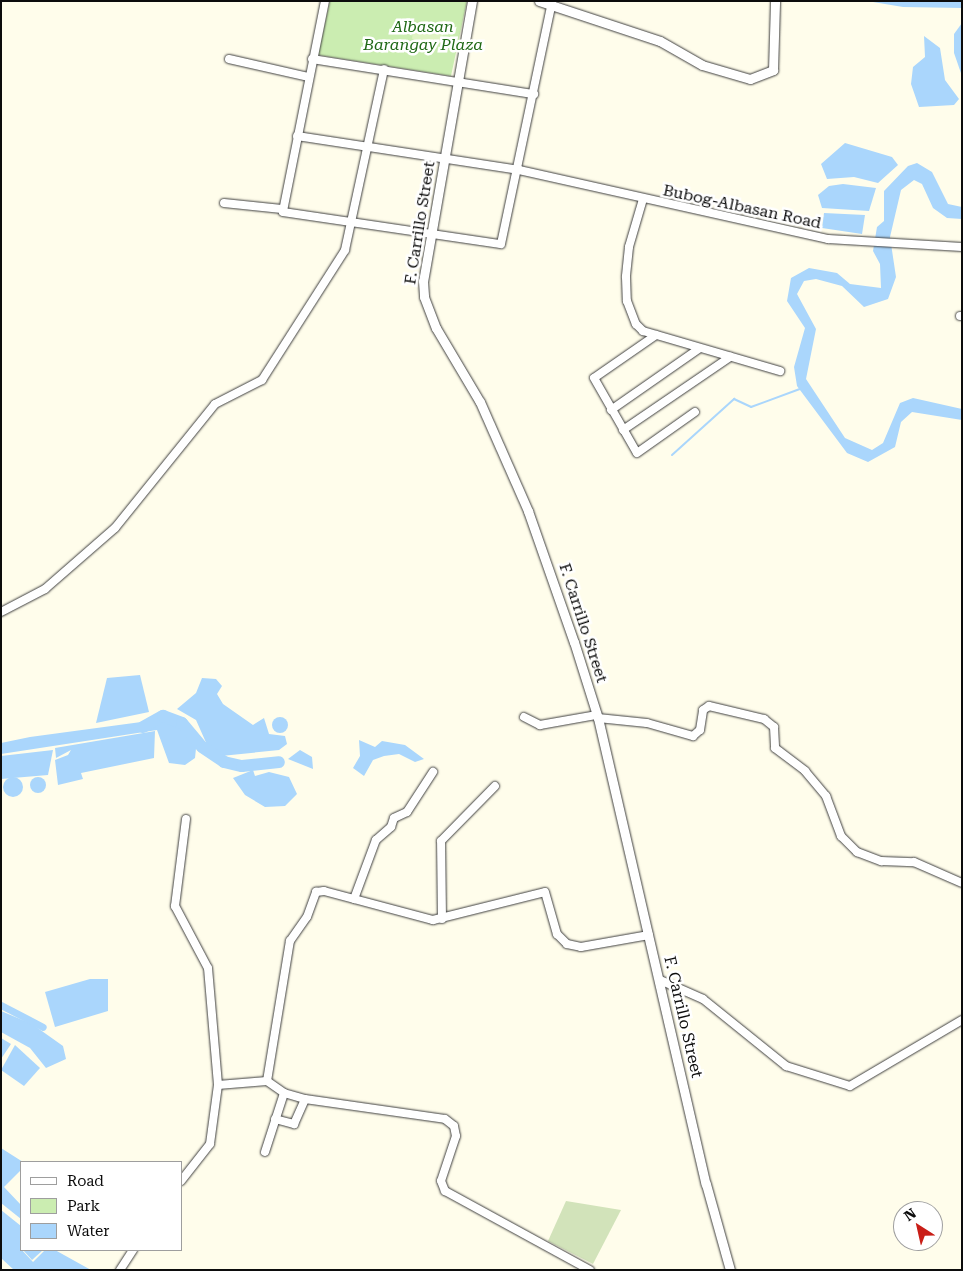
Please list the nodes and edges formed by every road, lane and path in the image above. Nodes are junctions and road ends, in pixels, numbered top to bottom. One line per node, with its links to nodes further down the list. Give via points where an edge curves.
1 (325, 1): 6 (street)
2 (472, 1): 10 (street, F. Carrillo Street)
3 (539, 1): 5 (street)
4 (775, 1): 5 (street, via 773,70 750,79 702,65 660,41)
5 (552, 2): 11 (street)
6 (312, 58): 8 (street); 9 (street)
7 (229, 59): 9 (street)
8 (384, 69): 10 (street); 13 (street)
9 (309, 76): 12 (street)
10 (458, 82): 11 (street); 14 (street, F. Carrillo Street)
11 (534, 94): 15 (street)
12 (297, 136): 13 (street, Bubog-Albasan Road); 18 (street)
13 (369, 147): 14 (street, Bubog-Albasan Road); 19 (street)
14 (446, 158): 15 (street, Bubog-Albasan Road); 20 (street, F. Carrillo Street)
15 (519, 170): 16 (street, Bubog-Albasan Road); 20 (street, via 504,243)
16 (643, 199): 21 (street, Bubog-Albasan Road, via 828,239); 22 (street, via 629,247 626,293 636,324)
17 (224, 203): 18 (street)
18 (282, 210): 19 (street)
19 (354, 224): 20 (street); 29 (street, via 339,261 262,380 215,404 115,528 45,589)
20 (431, 236): 30 (street, F. Carrillo Street, via 423,281 431,317 480,402 528,511)
21 (962, 247)
22 (656, 335): 23 (street); 26 (street, via 594,378)
23 (700, 348): 24 (street); 26 (street)
24 (730, 357): 25 (street); 28 (street)
25 (780, 371)
26 (611, 410): 28 (street)
27 (695, 412): 28 (street, via 637,453)
28 (623, 430)
29 (1, 612)
30 (597, 716): 31 (street, via 540,725); 35 (street, via 647,723 693,736 700,730 703,710 709,706 764,719 774,727 775,748 805,771 826,796 842,836 857,852 881,861 914,862); 38 (street, F. Carrillo Street)
31 (524, 717)
32 (433, 772): 36 (street, via 408,812 394,818 376,840)
33 (495, 786): 37 (street, via 441,841)
34 (186, 819): 42 (street, via 175,906 208,968)
35 (962, 883)
36 (354, 899): 37 (street); 41 (street, via 316,892 307,918 290,941)
37 (442, 919): 38 (street, via 545,892 557,934 567,944 580,947)
38 (649, 935): 39 (street, F. Carrillo Street)
39 (660, 980): 40 (street, via 703,999 786,1066 850,1086); 51 (street, F. Carrillo Street, via 706,1184)
40 (962, 1020)
41 (267, 1081): 42 (street); 43 (street)
42 (218, 1085): 47 (street, via 210,1144)
43 (284, 1093): 44 (street); 45 (street)
44 (305, 1099): 45 (street, via 294,1124); 50 (street, via 445,1119 454,1126 456,1136 441,1181 445,1191)
45 (275, 1120): 46 (street)
46 (265, 1152)
47 (182, 1179)
48 (132, 1251): 49 (street)
49 (120, 1270)
50 (590, 1270)
51 (730, 1270)

